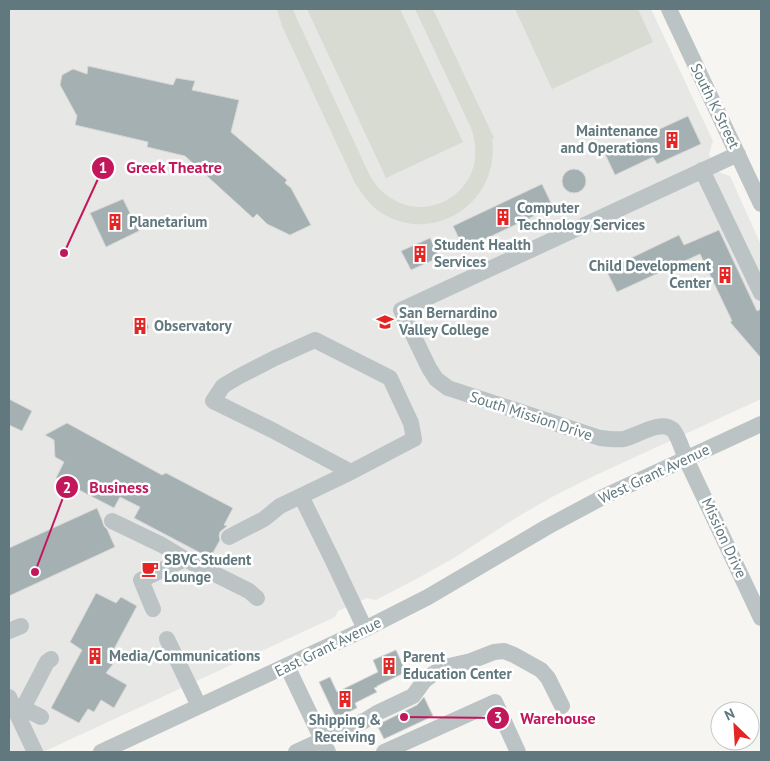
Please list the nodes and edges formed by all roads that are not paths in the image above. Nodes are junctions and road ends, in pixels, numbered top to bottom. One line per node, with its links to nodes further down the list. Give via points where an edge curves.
1 (669, 9): 2 (street, South K Street)
2 (738, 154): 3 (street); 4 (street, South K Street)
3 (702, 170): 5 (street); 7 (street, South Mission Drive, via 401,310 429,368 436,379 448,388 611,440 665,426 676,434)
4 (761, 204)
5 (761, 293)
6 (761, 424): 7 (street, West Grant Avenue)
7 (686, 459): 11 (street, West Grant Avenue); 16 (street, Mission Drive)
8 (351, 472): 8 (street, via 414,439 411,424 390,378 315,340 238,377 223,386 213,401); 9 (street)
9 (301, 496): 12 (street); 17 (street)
10 (112, 521): 13 (street)
11 (547, 527): 17 (street, East Grant Avenue, via 428,597)
12 (229, 536)
13 (185, 559): 14 (street); 15 (street, via 141,580)
14 (257, 598)
15 (153, 609)
16 (761, 618)
17 (365, 629): 20 (street, East Grant Avenue)
18 (167, 639): 22 (street)
19 (51, 659): 24 (street)
20 (287, 666): 22 (street, East Grant Avenue); 26 (street)
21 (9, 698): 24 (street)
22 (198, 706): 27 (street, East Grant Avenue)
23 (562, 706): 26 (street, via 541,670 504,651 494,652 432,674 413,696)
24 (20, 711): 25 (street); 28 (street)
25 (41, 718)
26 (324, 744): 30 (street)
27 (130, 746): 29 (street, East Grant Avenue)
28 (35, 752)
29 (101, 752)
30 (296, 752)
31 (384, 752): 32 (street, via 495,702)
32 (518, 752)

